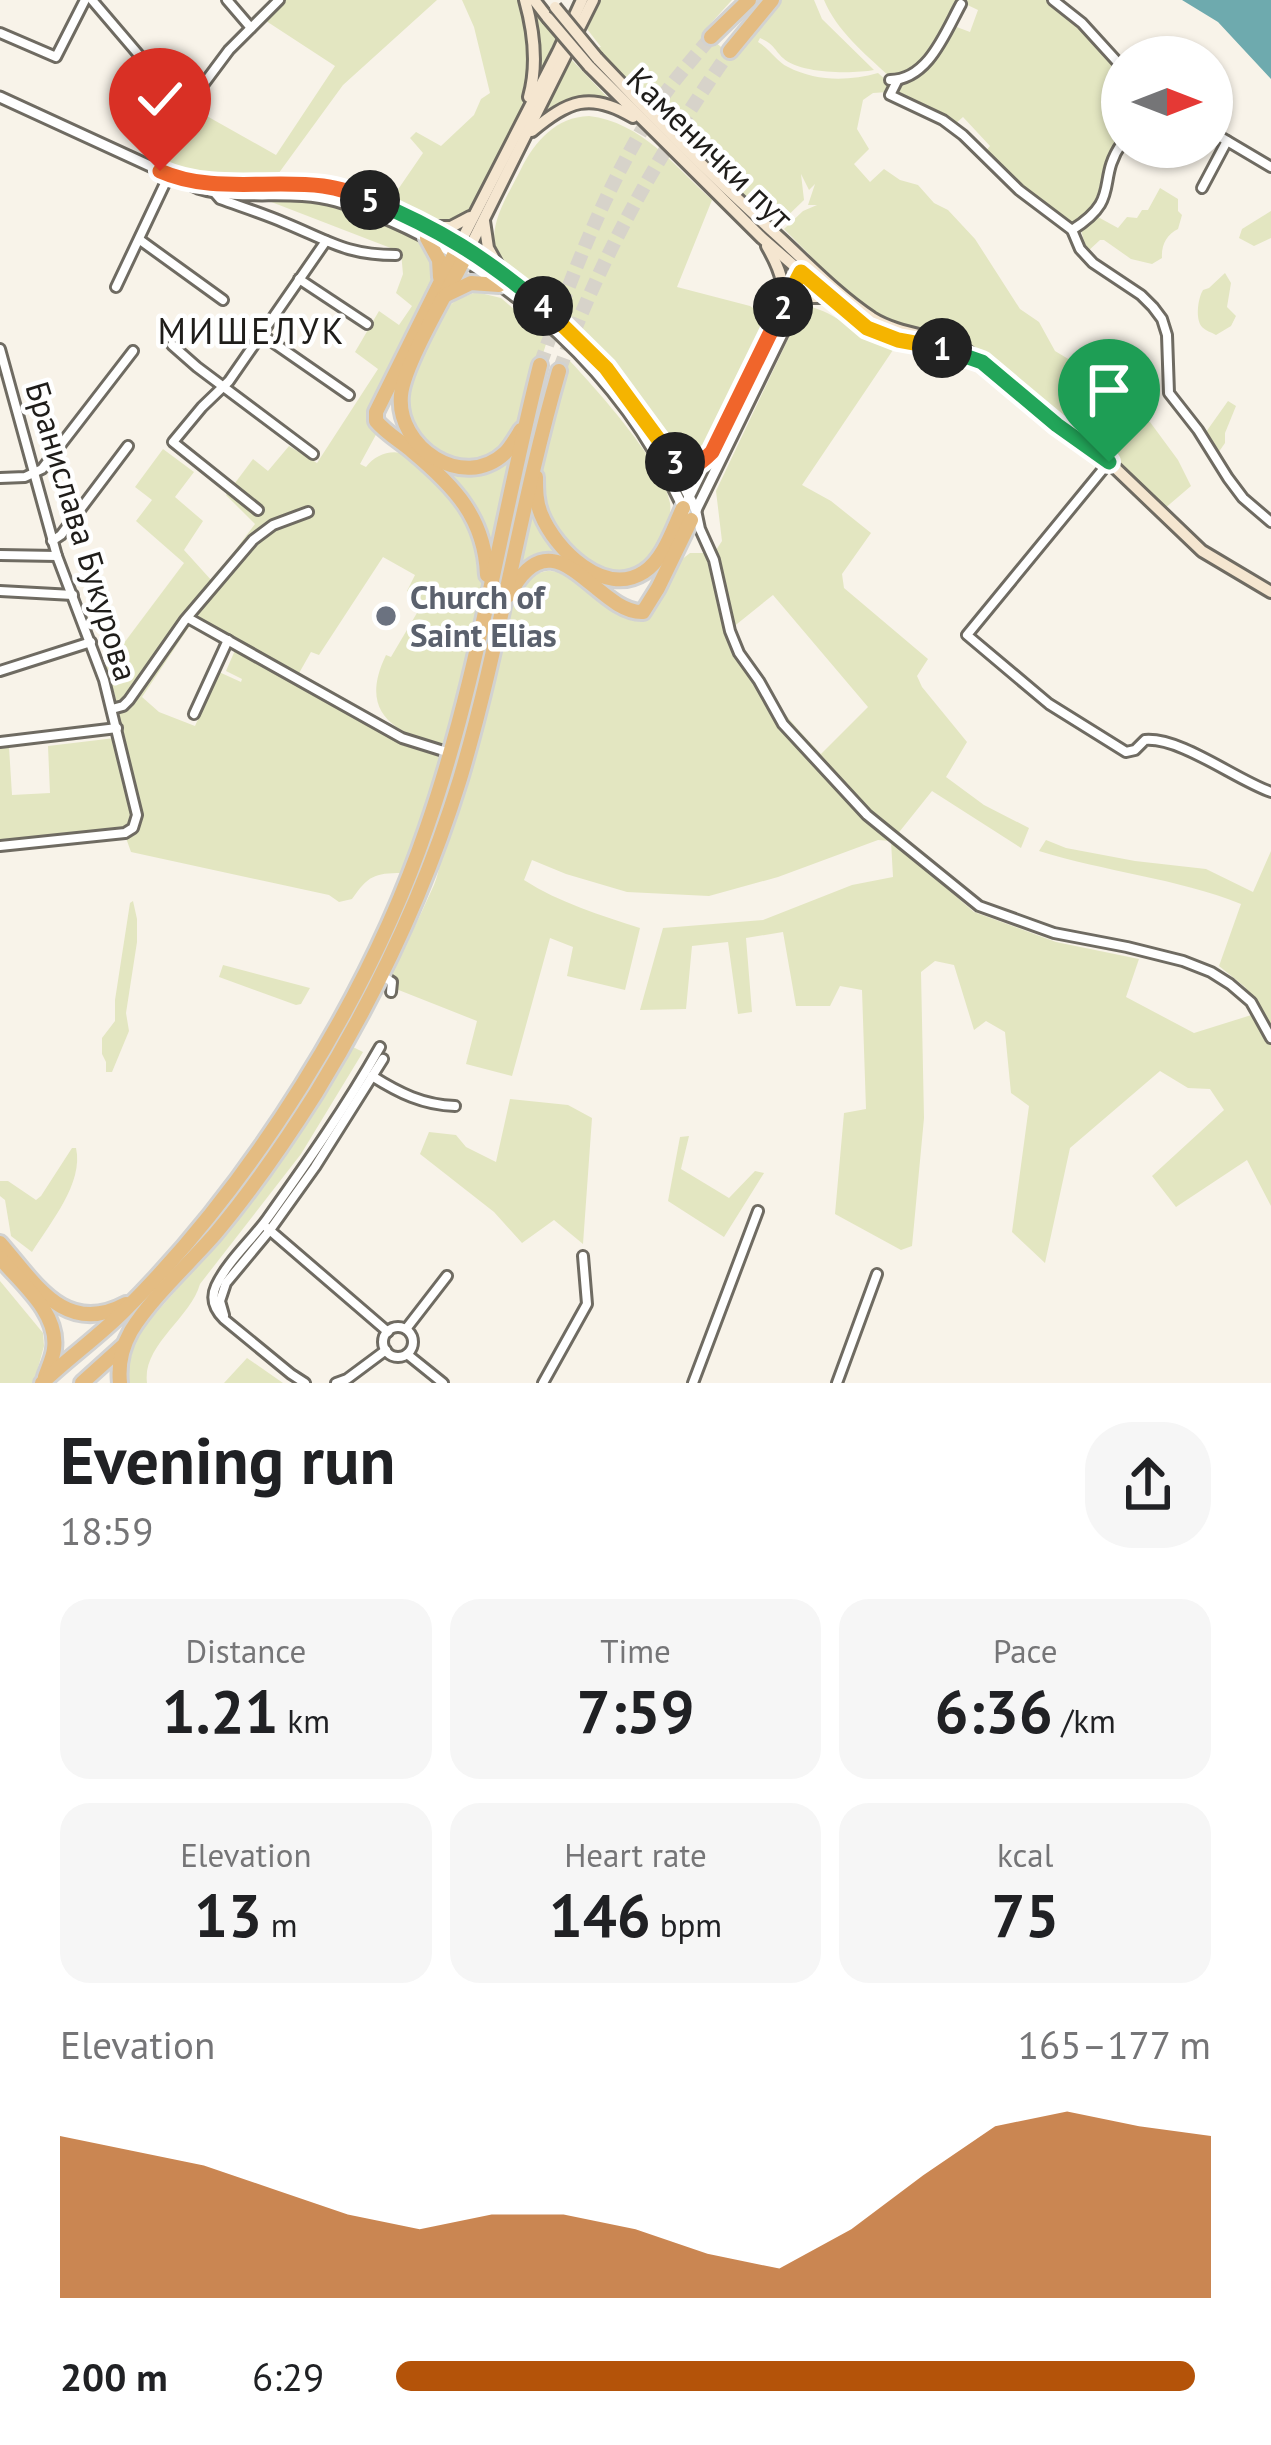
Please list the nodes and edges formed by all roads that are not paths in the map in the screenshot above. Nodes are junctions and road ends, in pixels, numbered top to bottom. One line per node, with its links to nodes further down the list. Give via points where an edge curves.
1 (88, 0): 13 (street, via 56,57); 19 (street)
2 (227, 0): 12 (street)
3 (279, 0): 12 (street)
4 (529, 0): 11 (main road); 21 (main road, via 534,71)
5 (582, 0): 21 (main road)
6 (593, 0): 21 (main road)
7 (749, 0): 14 (highway)
8 (772, 0): 16 (highway)
9 (1052, 0): 15 (street)
10 (961, 4): 31 (street, via 927,62 894,81 890,95 953,128)
11 (551, 8): 17 (main road, bridge)
12 (250, 28): 19 (street)
13 (0, 33)
14 (712, 37)
15 (1101, 43)
16 (730, 50)
17 (593, 62): 20 (main road, Каменички пут); 38 (main road, Каменички пут)
18 (0, 100): 23 (street)
19 (185, 109): 23 (street)
20 (647, 125): 21 (main road, via 588,102 563,107); 33 (main road, Каменички пут)
21 (520, 137): 30 (main road)
22 (1233, 145): 24 (street)
23 (152, 167): 27 (street)
24 (1271, 167)
25 (1109, 168): 31 (street, via 1102,205)
26 (1213, 168): 28 (street)
27 (175, 177): 29 (street); 32 (street, via 336,188); 34 (street)
28 (1202, 188)
29 (214, 192): 32 (street, via 327,198); 35 (street)
30 (480, 215): 32 (main road); 36 (main road); 40 (main road)
31 (1072, 230): 71 (street, via 1093,263 1142,295 1162,319 1168,393 1228,478)
32 (429, 232): 36 (street); 42 (highway)
33 (762, 238): 38 (main road, Каменички пут); 46 (main road, via 784,280)
34 (140, 240): 41 (street); 44 (street)
35 (326, 241): 37 (street, via 359,254); 39 (street)
36 (462, 251): 40 (street); 42 (highway)
37 (396, 255)
38 (808, 271): 43 (main road, Каменички пут); 45 (street); 46 (street); 52 (main road, Каменички пут, via 877,321 953,344)
39 (299, 279): 47 (street); 48 (street)
40 (501, 279): 42 (highway); 62 (street, via 596,358); 70 (street, via 609,388)
41 (116, 287)
42 (442, 291): 58 (highway, via 404,378 401,416 414,441 454,466 475,467 506,452); 78 (highway, via 376,421 470,511 486,554)
43 (830, 298): 45 (main road); 52 (main road, Каменички пут, via 881,335)
44 (223, 300)
45 (794, 308): 70 (street)
46 (777, 320): 63 (street)
47 (367, 324)
48 (261, 334): 55 (street); 56 (street)
49 (172, 345): 55 (street)
50 (0, 349): 57 (street, Бранислава Букурова)
51 (133, 351): 66 (street)
52 (982, 362): 65 (main road, Каменички пут)
53 (541, 365): 58 (highway)
54 (559, 370): 61 (highway)
55 (224, 388): 64 (street); 68 (street, via 172,442)
56 (349, 395)
57 (16, 408): 59 (street); 66 (street, Бранислава Букурова)
58 (529, 409): 78 (highway)
59 (0, 410)
60 (128, 446): 72 (street)
61 (538, 448): 70 (highway, via 542,518 568,552 606,579 642,574); 80 (highway)
62 (662, 448): 63 (street, via 685,467); 70 (street)
63 (712, 452): 70 (street)
64 (313, 454)
65 (1109, 462): 76 (main road, Каменички пут, via 1202,551); 89 (street, via 967,635 1049,704 1126,752 1161,741)
66 (34, 475): 67 (street); 72 (street, Бранислава Букурова)
67 (0, 478)
68 (258, 511)
69 (308, 512): 79 (street, via 266,530)
70 (692, 512): 80 (highway, via 643,612 550,562 518,580); 94 (street, via 714,560 734,644 783,724 867,815 979,906 1211,972 1251,1002)
71 (1271, 522)
72 (52, 541): 74 (street, Бранислава Букурова)
73 (0, 555): 74 (street)
74 (57, 556): 77 (street, Бранислава Букурова)
75 (0, 592): 77 (street)
76 (1271, 592)
77 (73, 595): 82 (street, Бранислава Букурова)
78 (486, 607): 88 (highway)
79 (188, 618): 81 (street); 84 (street, via 129,700)
80 (497, 628): 91 (highway, via 463,768)
81 (228, 640): 85 (street); 88 (street)
82 (91, 642): 83 (street); 84 (street, Бранислава Букурова)
83 (0, 671)
84 (112, 709): 86 (street, Бранислава Букурова)
85 (194, 714)
86 (117, 728): 87 (street); 90 (street, Бранислава Букурова, via 137,815 133,828)
87 (0, 742)
88 (448, 758): 91 (highway)
89 (1271, 792)
90 (0, 846)
91 (418, 874): 92 (highway); 106 (highway, via 297,1094)
92 (381, 975): 93 (street); 109 (highway, via 275,1155)
93 (391, 992)
94 (1271, 1038)
95 (380, 1046): 97 (street)
96 (383, 1059): 97 (street)
97 (369, 1074): 98 (street, via 414,1099); 100 (street)
98 (455, 1106)
99 (758, 1210): 120 (street)
100 (266, 1227): 108 (street); 112 (street, via 216,1286 214,1306)
101 (0, 1243): 106 (highway, via 65,1310 112,1311)
102 (584, 1256): 119 (street, via 586,1304)
103 (0, 1258): 114 (highway, via 51,1323 55,1352)
104 (877, 1274): 121 (street)
105 (447, 1276): 107 (street)
106 (140, 1294): 114 (highway)
107 (406, 1329): 108 (street); 111 (street, via 413,1341)
108 (388, 1332): 110 (street)
109 (124, 1344): 115 (highway); 116 (highway)
110 (386, 1350): 111 (street); 113 (street)
111 (407, 1354): 118 (street)
112 (298, 1380)
113 (346, 1381): 117 (street)
114 (43, 1382)
115 (82, 1383)
116 (120, 1383)
117 (336, 1383)
118 (443, 1383)
119 (543, 1383)
120 (693, 1383)
121 (837, 1383)

